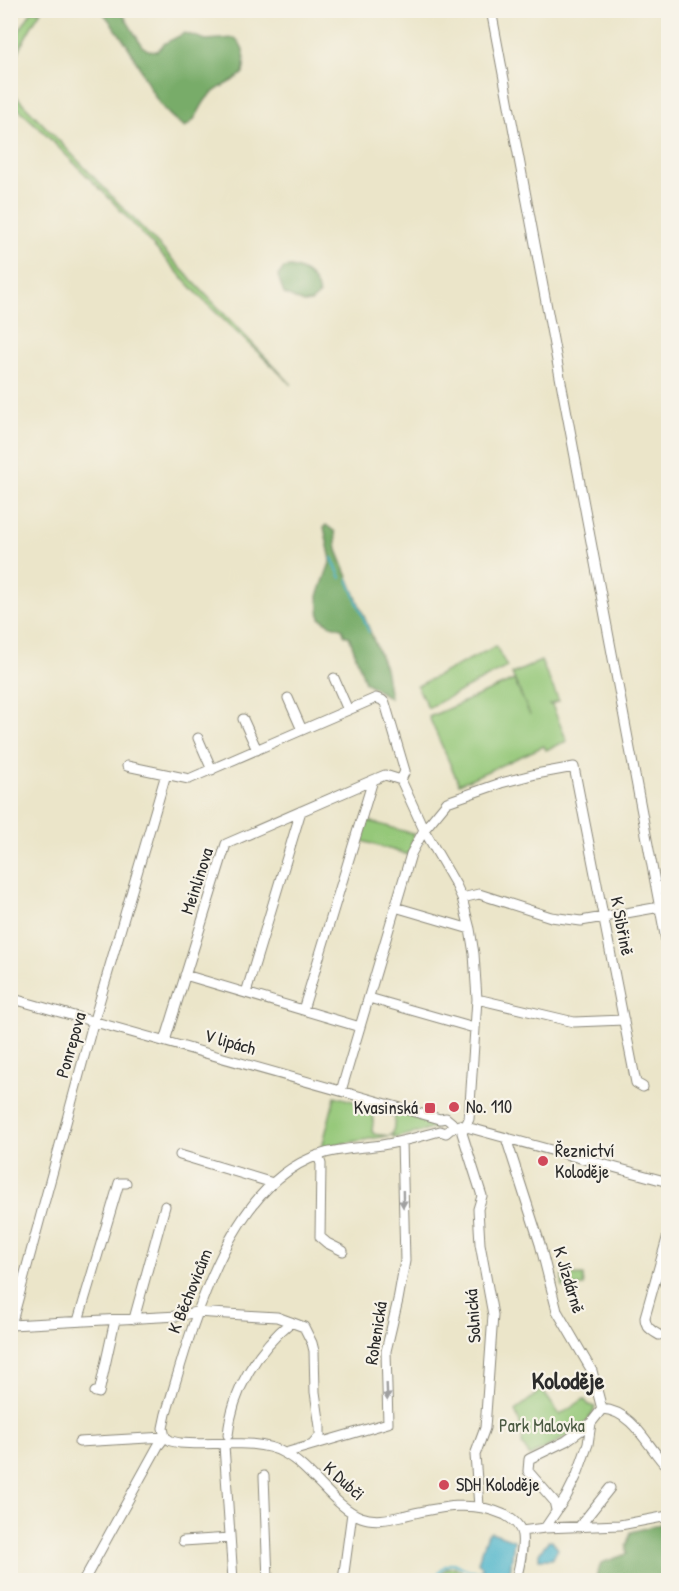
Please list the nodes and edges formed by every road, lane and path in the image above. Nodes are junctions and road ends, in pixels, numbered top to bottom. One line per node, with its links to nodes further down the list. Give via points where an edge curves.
1 (492, 10): 17 (street)
2 (334, 678): 4 (street)
3 (288, 698): 6 (street)
4 (348, 710): 6 (street); 13 (street, via 376,698 385,703 405,771)
5 (243, 718): 8 (street)
6 (302, 730): 8 (street)
7 (198, 738): 10 (street)
8 (257, 750): 10 (street)
9 (127, 766): 11 (street)
10 (212, 770): 11 (street, via 189,779)
11 (166, 774): 30 (street, Ponrepova)
12 (373, 780): 13 (street, Meinlinova, via 386,775); 14 (street, Meinlinova); 29 (street)
13 (401, 780): 15 (street)
14 (301, 811): 24 (street, Meinlinova, via 224,847); 25 (street)
15 (424, 830): 18 (street); 19 (street, via 412,850); 21 (street, K Sibřině, via 447,802 536,774 574,767)
16 (669, 881): 17 (street)
17 (657, 891): 20 (street)
18 (462, 898): 21 (street, via 479,894 569,920); 22 (street)
19 (395, 907): 22 (street); 27 (street)
20 (660, 907): 21 (street); 23 (street)
21 (604, 918): 31 (street, K Sibřině)
22 (470, 928): 28 (street)
23 (669, 951)
24 (185, 975): 25 (street); 34 (street, Meinlinova)
25 (246, 993): 29 (street)
26 (10, 998): 30 (street, V lipách)
27 (369, 998): 32 (street); 33 (street)
28 (477, 999): 31 (street, via 560,1020); 33 (street)
29 (303, 1010): 32 (street)
30 (94, 1020): 34 (street, V lipách); 55 (street, Ponrepova)
31 (624, 1020): 35 (street, K Sibřině, via 636,1083)
32 (360, 1027): 36 (street)
33 (474, 1028): 38 (street, via 469,1119)
34 (165, 1041): 36 (street, V lipách)
35 (643, 1087)
36 (341, 1091): 37 (street, V lipách)
37 (440, 1119): 38 (street, V lipách, via 446,1118); 39 (street)
38 (458, 1126): 39 (street, K Běchovicům, via 447,1133); 40 (street); 69 (street, Solnická, via 482,1196 478,1209 480,1244 493,1315 485,1428 475,1455)
39 (440, 1131): 41 (street, K Běchovicům)
40 (506, 1138): 44 (street); 58 (street, K Jízdárně, via 557,1311 592,1371)
41 (402, 1141): 43 (street, K Běchovicům); 63 (street, Rohenická, one-way to 63, via 405,1261 386,1351 388,1423)
42 (180, 1155): 46 (street)
43 (318, 1155): 46 (street, K Běchovicům); 49 (street, via 320,1237)
44 (669, 1182)
45 (126, 1183): 53 (street, via 119,1183)
46 (273, 1183): 50 (street, K Běchovicům, via 246,1214 227,1245)
47 (165, 1206): 51 (street)
48 (669, 1235): 56 (street, via 645,1317 648,1328)
49 (343, 1251)
50 (196, 1312): 51 (street); 54 (street, via 276,1317); 61 (street, K Běchovicům, via 166,1414)
51 (134, 1319): 52 (street)
52 (115, 1320): 53 (street); 57 (street, via 99,1393)
53 (78, 1321): 55 (street)
54 (291, 1322): 60 (street, via 274,1337 246,1375); 63 (street, via 304,1327 312,1343 320,1427 320,1437)
55 (10, 1325)
56 (659, 1335)
57 (95, 1392)
58 (602, 1409): 59 (street); 66 (street, via 611,1409 630,1421)
59 (591, 1423): 70 (street, via 577,1475); 70 (street, via 529,1460 528,1471 554,1501)
60 (228, 1435)
61 (165, 1437): 62 (street, K Dubči); 64 (street, K Dubči, via 180,1443); 78 (street, K Běchovicům)
62 (79, 1442)
63 (314, 1444): 65 (street, Rohenická)
64 (224, 1445): 65 (street, K Dubči, via 255,1444); 76 (street)
65 (285, 1453): 71 (street, K Dubči)
66 (669, 1468)
67 (264, 1476): 80 (street)
68 (610, 1488): 73 (street)
69 (479, 1506): 71 (street, K Dubči, via 446,1507 380,1520); 75 (street, K Dubči, via 510,1518)
70 (556, 1510): 74 (street)
71 (352, 1513): 81 (street)
72 (669, 1516): 73 (street)
73 (579, 1527): 74 (street)
74 (545, 1528): 75 (street)
75 (521, 1531): 82 (street)
76 (230, 1538): 77 (street); 79 (street)
77 (183, 1541)
78 (84, 1581)
79 (233, 1581)
80 (268, 1581)
81 (343, 1581)
82 (516, 1581)

